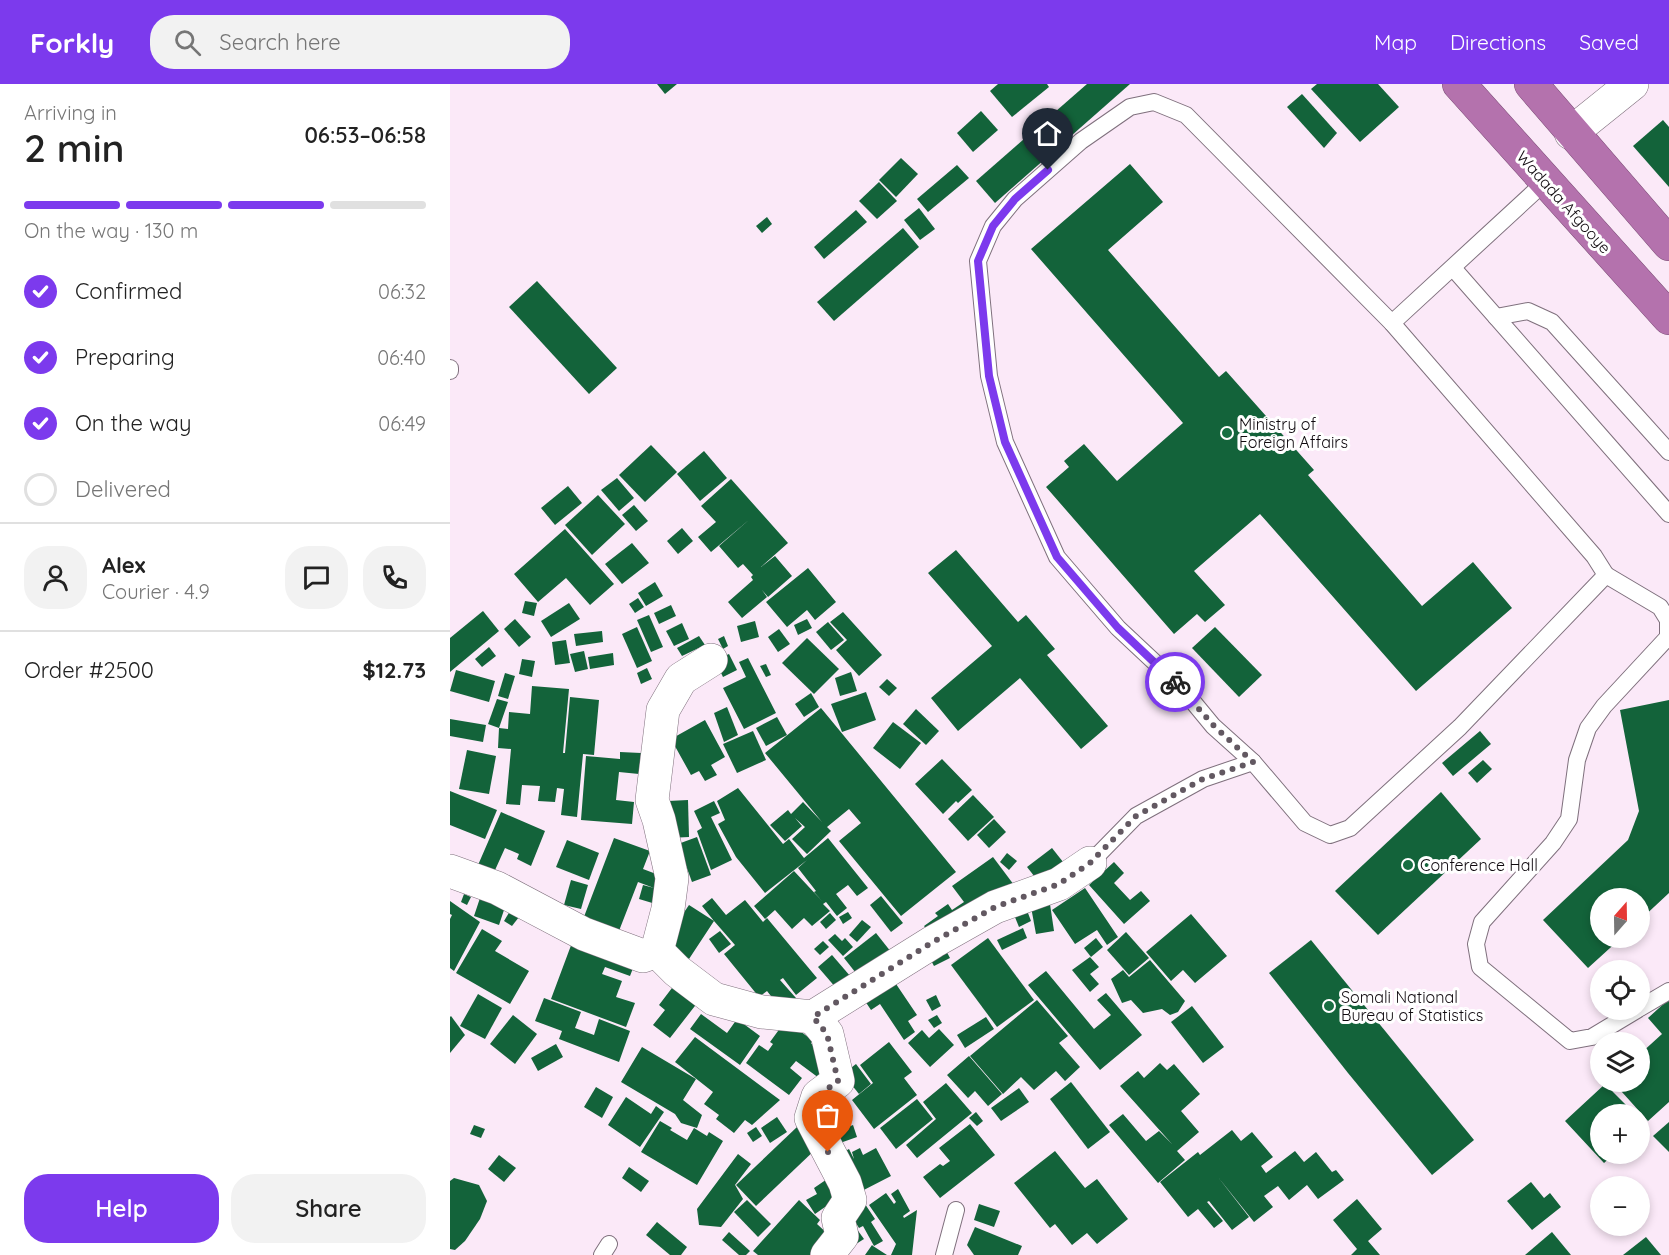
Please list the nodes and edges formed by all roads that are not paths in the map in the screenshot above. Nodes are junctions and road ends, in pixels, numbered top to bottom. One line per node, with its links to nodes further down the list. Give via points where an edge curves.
1 (1459, 84): 5 (highway, Wadada Afgooye)
2 (1531, 84): 4 (highway)
3 (1632, 84): 4 (street)
4 (1572, 133): 6 (highway)
5 (1545, 182): 7 (lane); 9 (highway, Wadada Afgooye)
6 (1669, 244)
7 (1453, 268): 8 (lane); 10 (lane)
8 (1496, 317): 11 (lane, via 1528,311 1552,322); 12 (lane)
9 (1669, 318)
10 (1392, 323): 13 (lane, via 1594,556); 16 (lane, via 1186,115 1154,102 1130,107 1081,141 1015,199 993,226 978,261 989,376 1005,442 1057,557 1118,628)
11 (1669, 452)
12 (1669, 514)
13 (1606, 575): 14 (lane, via 1660,607 1668,620); 16 (lane, via 1460,727 1350,828 1330,835 1305,823)
14 (1668, 638): 23 (lane, via 1587,728 1577,760 1569,819 1553,843 1482,922 1476,944 1480,967 1570,1041 1592,1037)
15 (711, 660): 19 (street, via 681,679 663,710 652,801 672,878)
16 (1253, 762): 17 (lane, via 1203,779 1136,816)
17 (1090, 863): 22 (street, via 1059,884 995,907)
18 (450, 871): 19 (street, via 497,888 584,934 643,956)
19 (657, 951): 22 (street, via 714,999 762,1012)
20 (1669, 991): 21 (lane)
21 (1650, 1002)
22 (813, 1017): 25 (street, via 827,1034 838,1081 818,1096 811,1118 846,1183 850,1200 838,1218 842,1236)
23 (1620, 1020)
24 (956, 1210): 26 (lane)
25 (827, 1255)
26 (944, 1255)

